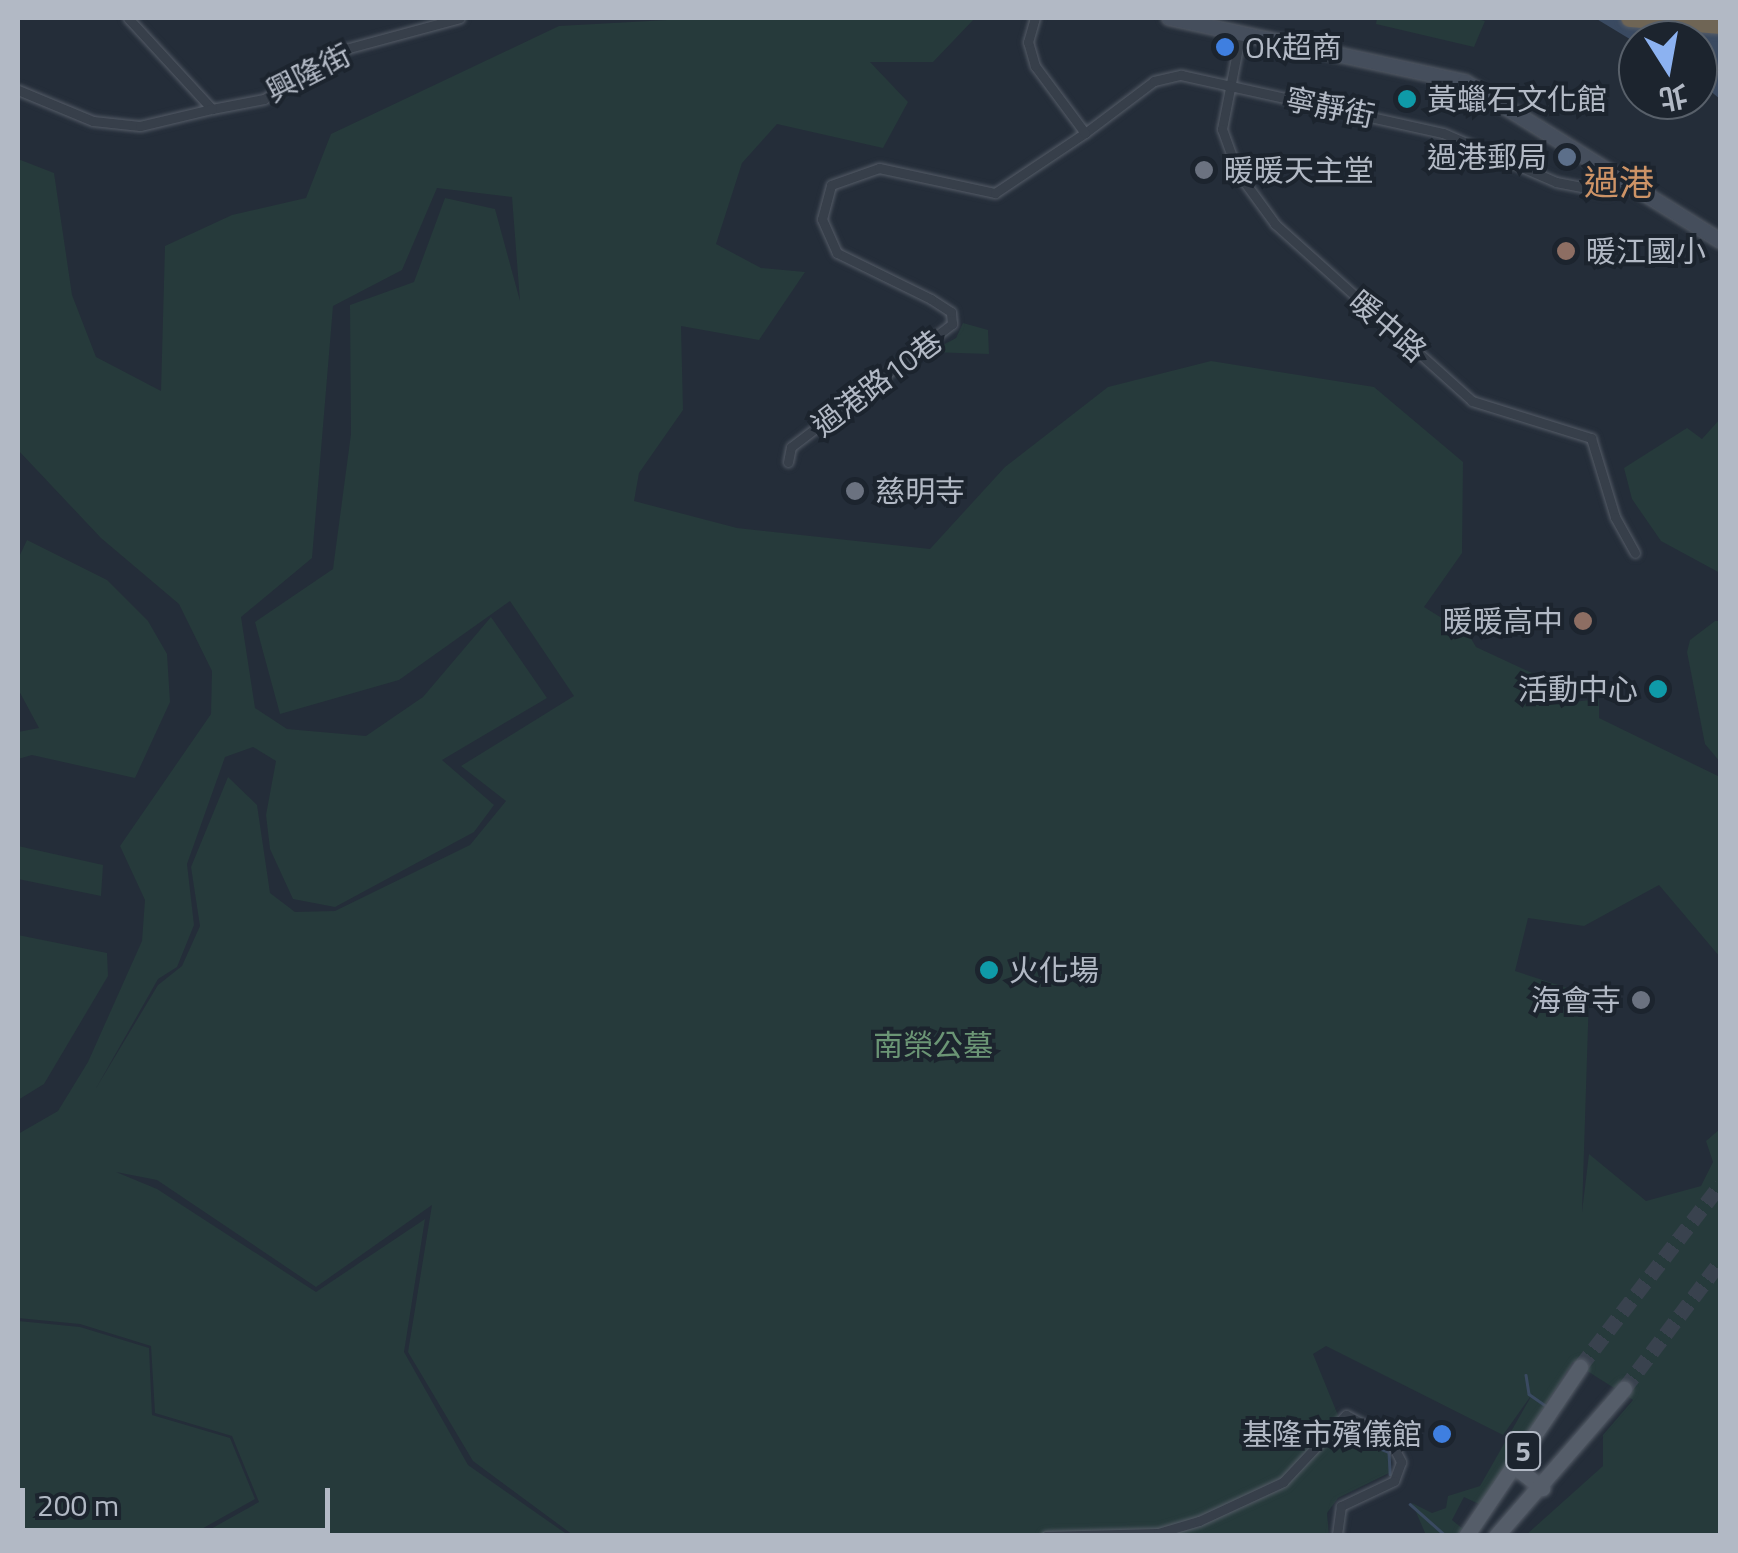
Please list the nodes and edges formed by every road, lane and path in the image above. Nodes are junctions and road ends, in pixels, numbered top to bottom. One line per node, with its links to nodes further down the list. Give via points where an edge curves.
1 (128, 18): 10 (street)
2 (460, 18): 10 (street, 興隆街, via 338,52 264,98)
3 (1036, 18): 11 (street, via 1028,42 1035,66)
4 (1168, 18): 7 (street)
5 (1630, 18): 6 (highway)
6 (1720, 25)
7 (1241, 32): 8 (street, 暖中路); 12 (street, via 1466,82)
8 (1228, 86): 11 (street, 寧靜街, via 1181,76 1138,90); 12 (street, 寧靜街, via 1412,125 1573,185 1607,192); 15 (street, 暖中路, via 1221,111 1228,149 1275,224 1472,400 1591,438 1615,517)
9 (18, 90): 10 (street, 興隆街, via 92,121 140,126)
10 (212, 109)
11 (1085, 133): 14 (street, 過港路10巷, via 995,193 879,168 831,185 822,219 837,254 931,299 951,312 952,324 791,446)
12 (1632, 181): 13 (street)
13 (1720, 242)
14 (788, 462)
15 (1636, 553)
16 (1580, 1367): 18 (main road, 5)
17 (1624, 1390): 20 (main road, 5)
18 (1514, 1466): 19 (main road, 5); 20 (main road, 5)
19 (1503, 1484): 21 (main road); 24 (main road, 5)
20 (1542, 1488): 21 (main road, 5)
21 (1528, 1503): 25 (main road, 5)
22 (1046, 1536): 23 (street, via 1158,1533 1234,1507 1283,1482 1346,1415 1389,1438 1401,1462 1394,1481 1341,1506)
23 (1336, 1536)
24 (1466, 1536)
25 (1496, 1536)

